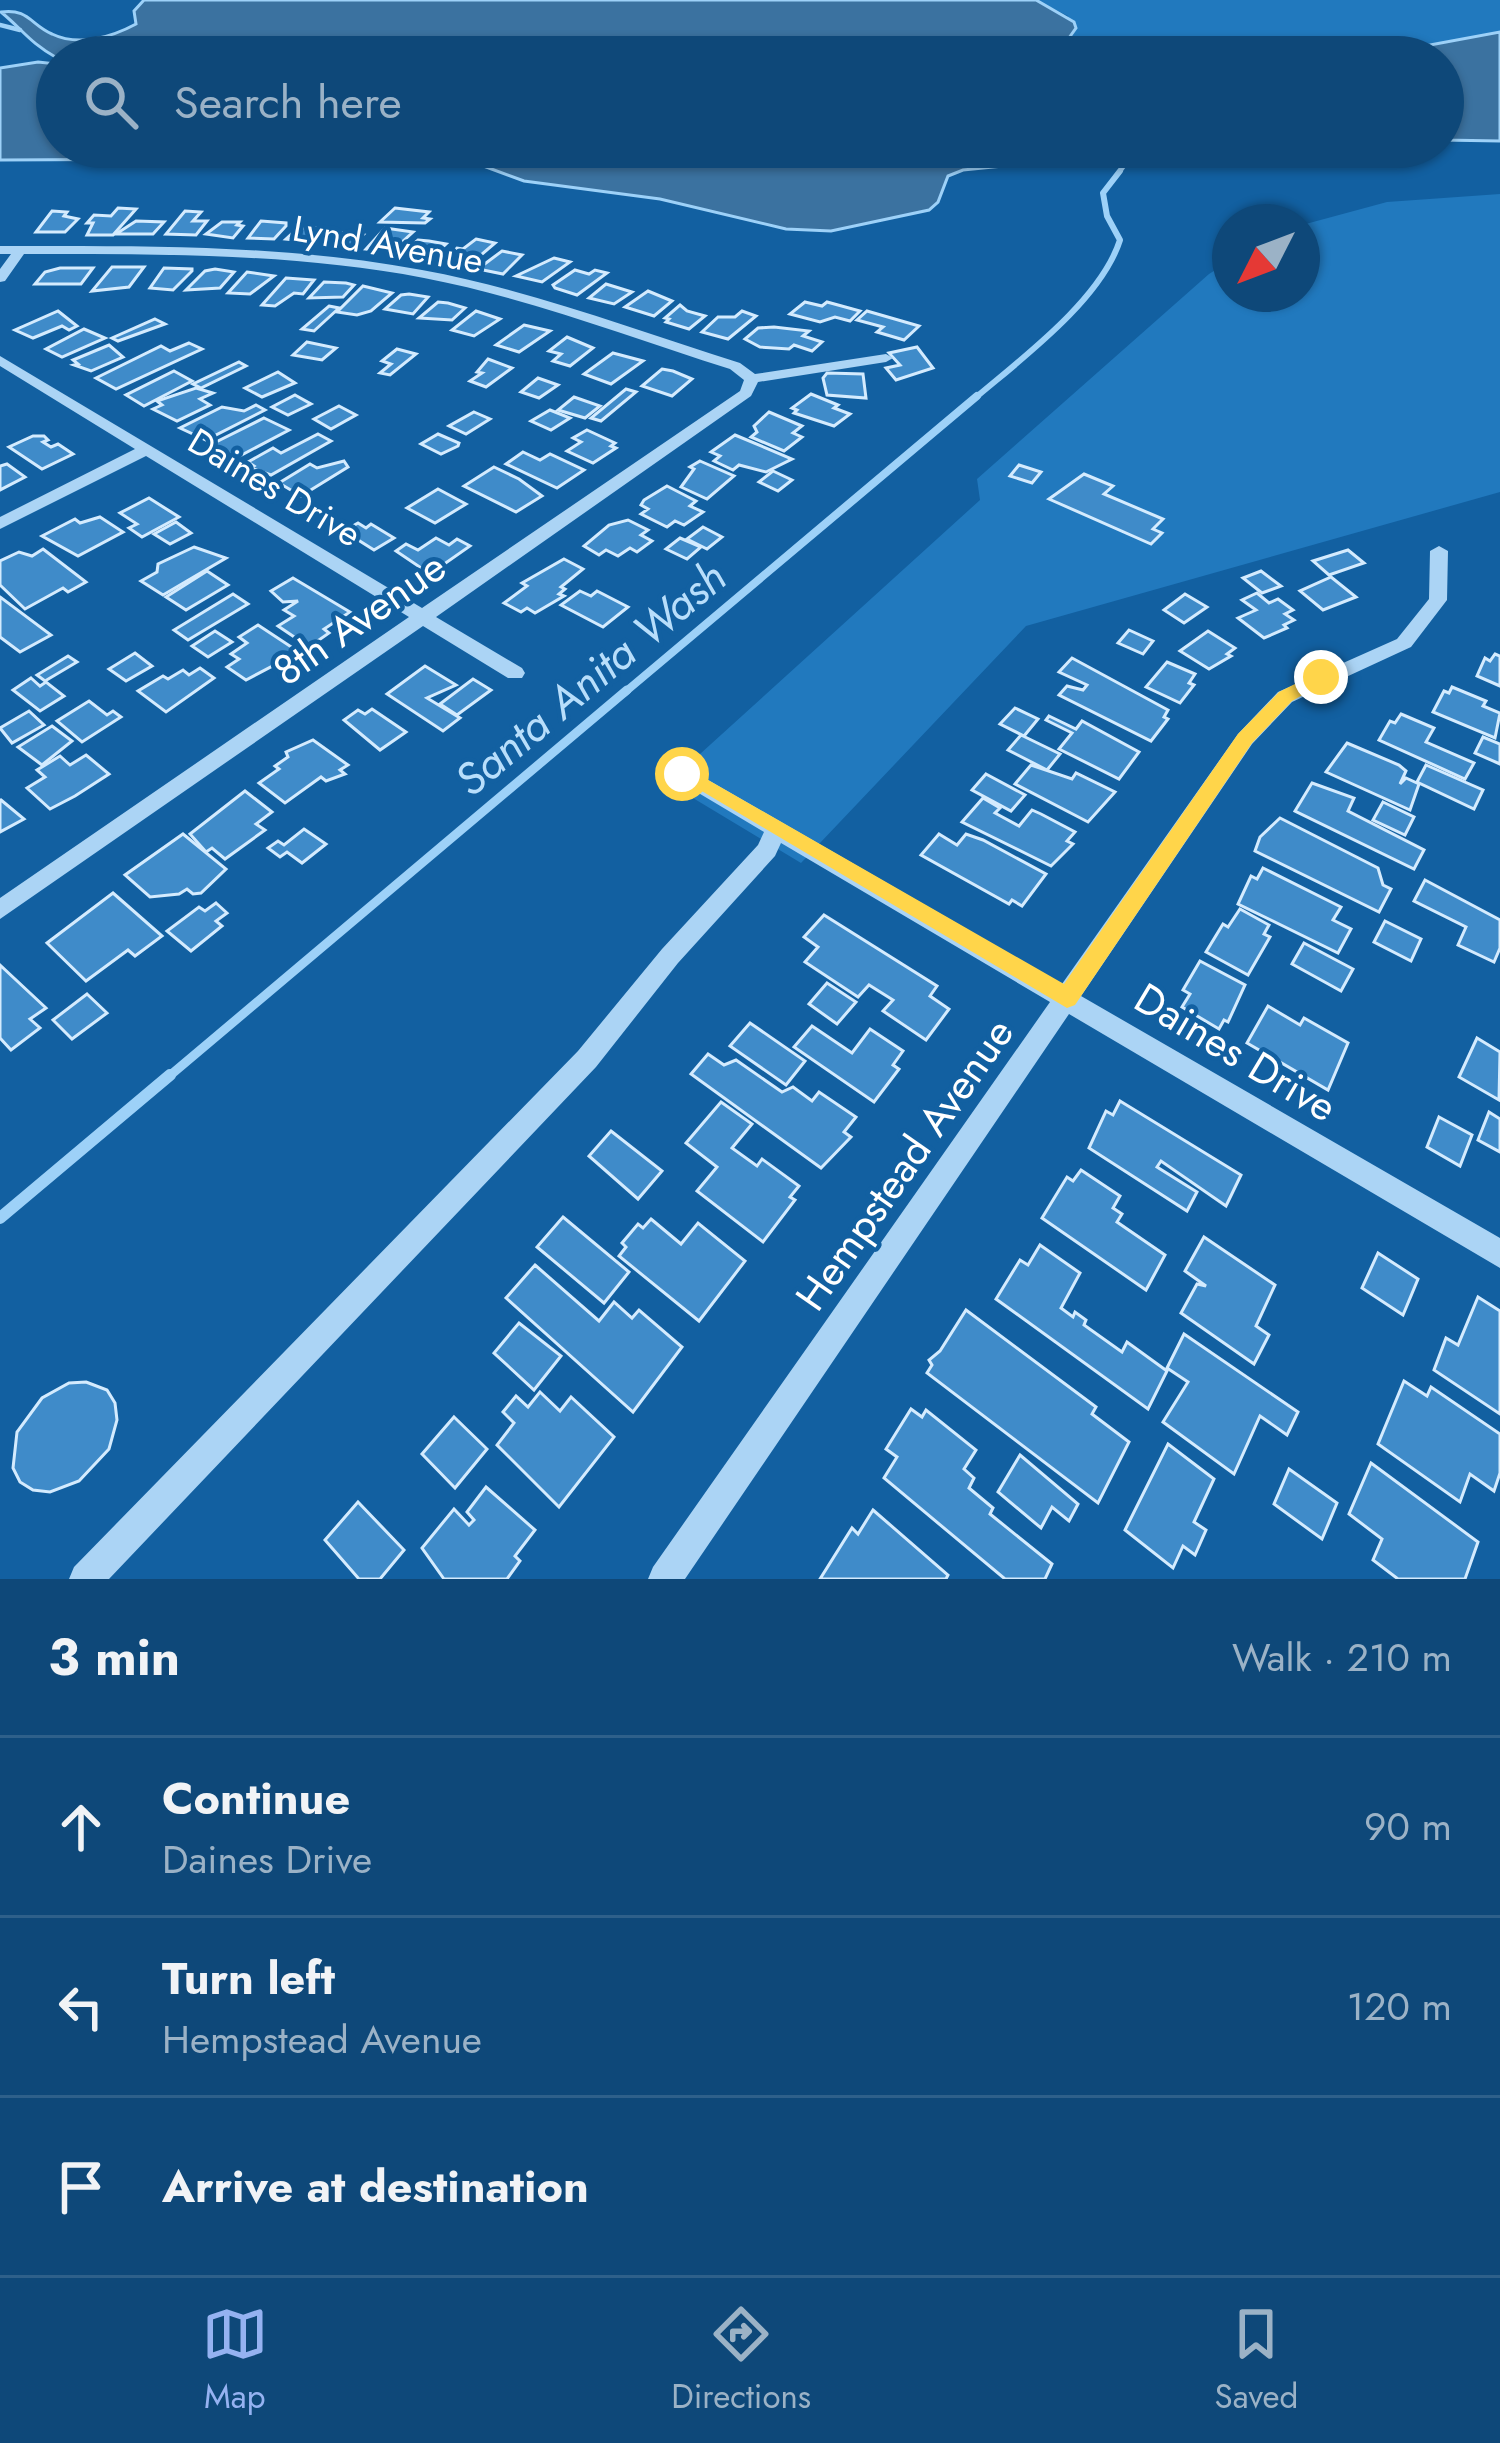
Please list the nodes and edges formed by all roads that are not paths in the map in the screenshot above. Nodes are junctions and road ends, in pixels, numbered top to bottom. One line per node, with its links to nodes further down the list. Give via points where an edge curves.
1 (0, 250): 2 (street, Lynd Avenue)
2 (20, 250): 3 (street); 6 (street, Lynd Avenue, via 250,252 387,268 503,294 735,366)
3 (0, 278)
4 (886, 358): 6 (street)
5 (0, 360): 7 (street, Daines Drive)
6 (752, 379): 10 (street, 8th Avenue, via 746,393)
7 (145, 450): 8 (street); 10 (street, Daines Drive)
8 (0, 524)
9 (1439, 551): 15 (street, Hempstead Avenue, via 1438,600 1424,623 1405,644 1285,697 1245,739)
10 (422, 619): 11 (street, Daines Drive); 14 (street, 8th Avenue)
11 (515, 673)
12 (682, 774): 13 (street, Daines Drive)
13 (777, 827): 15 (street, Daines Drive); 17 (street, via 767,850 587,1059)
14 (0, 910)
15 (1067, 998): 16 (street, Daines Drive); 18 (street, Hempstead Avenue)
16 (1500, 1255)
17 (86, 1579)
18 (665, 1579)

